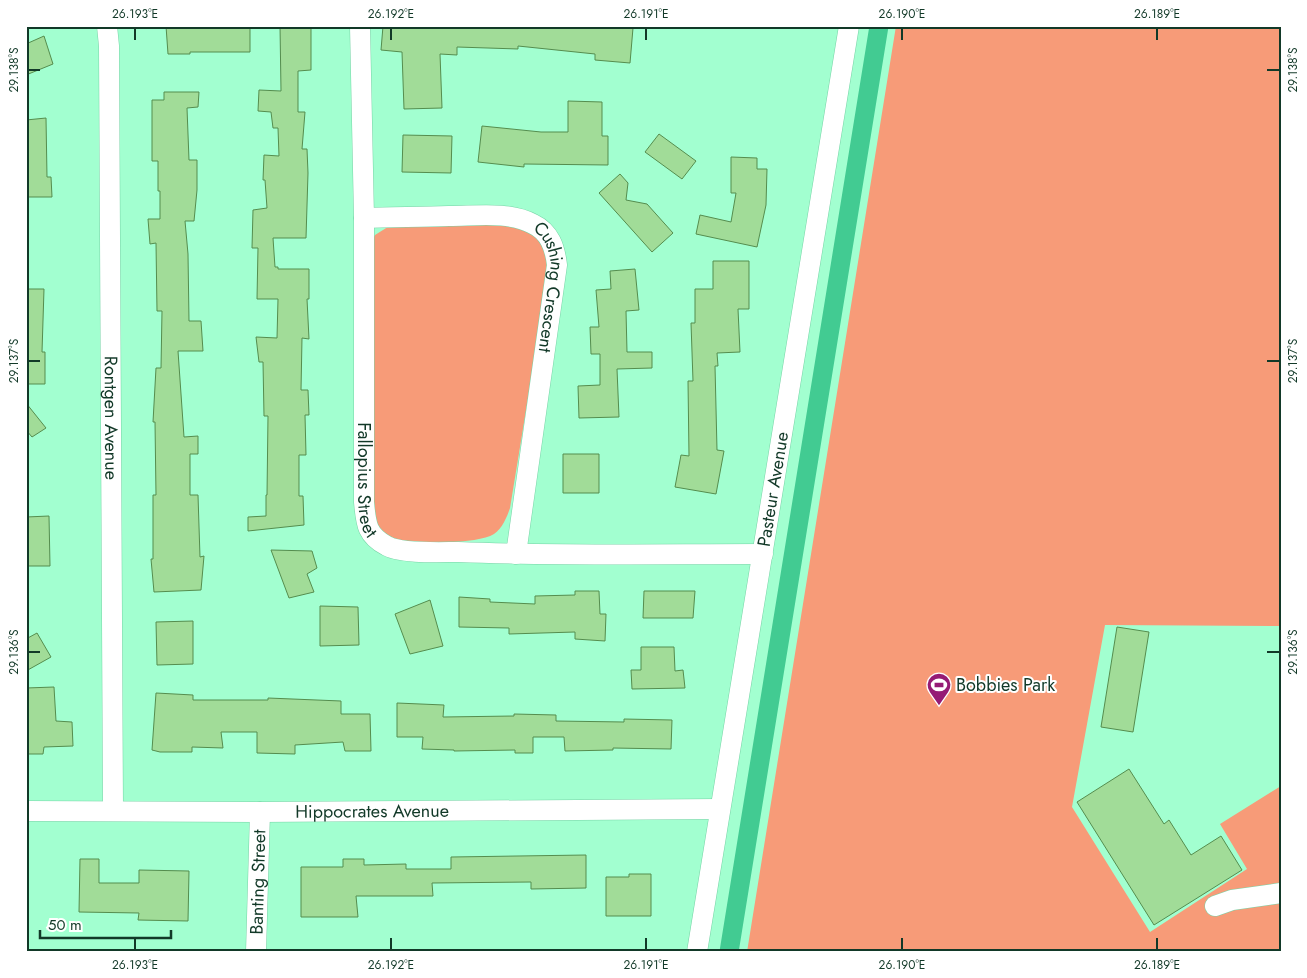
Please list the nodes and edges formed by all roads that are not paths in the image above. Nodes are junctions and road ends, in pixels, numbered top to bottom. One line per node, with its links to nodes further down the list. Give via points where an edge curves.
1 (106, 26): 8 (street, Rontgen Avenue, via 109,56)
2 (360, 26): 4 (street, Fallopius Street)
3 (849, 26): 6 (street, Pasteur Avenue)
4 (364, 218): 5 (street, Fallopius Street, via 366,525 378,541 389,548); 5 (street, Cushing Crescent, via 521,218 547,234 555,249 557,265)
5 (516, 554): 6 (street, Fallopius Street)
6 (763, 554): 7 (street, Pasteur Avenue)
7 (719, 809): 10 (street, Hippocrates Avenue); 14 (street, Pasteur Avenue)
8 (113, 810): 9 (street, Hippocrates Avenue); 10 (street, Hippocrates Avenue)
9 (26, 811)
10 (260, 812): 13 (street, Banting Street)
11 (1281, 893): 12 (street, via 1232,900)
12 (1215, 906)
13 (256, 952)
14 (697, 952)

